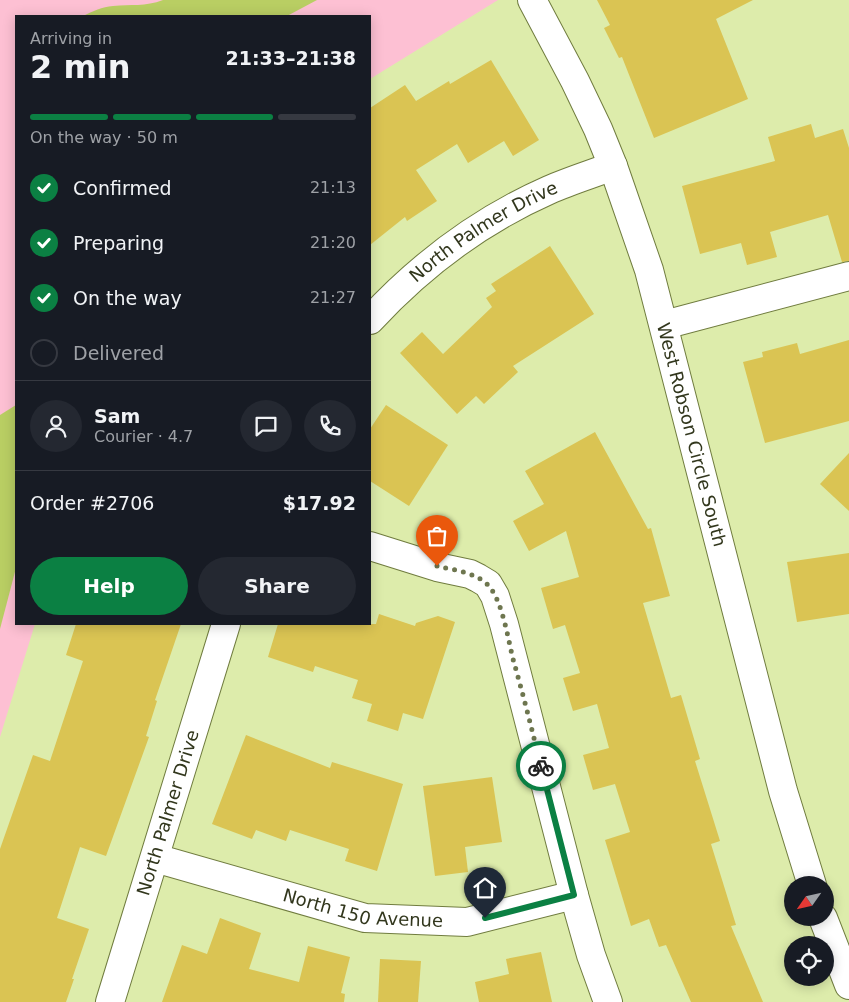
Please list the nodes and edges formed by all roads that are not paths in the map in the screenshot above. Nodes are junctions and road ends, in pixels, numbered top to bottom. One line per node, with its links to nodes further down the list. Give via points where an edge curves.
1 (532, 0): 2 (street, West Robson Circle South, via 575,81)
2 (613, 166): 4 (street, North Palmer Drive, via 549,190 483,226 416,274); 5 (street, West Robson Circle South, via 649,270)
3 (849, 276): 5 (street)
4 (371, 319)
5 (664, 326): 9 (street, West Robson Circle South, via 783,791)
6 (371, 546): 10 (street, via 470,574 488,584 495,596)
7 (226, 625): 8 (street, North Palmer Drive)
8 (155, 858): 10 (street, North 150 Avenue, via 366,918 467,922); 13 (street, North Palmer Drive)
9 (809, 876)
10 (574, 895): 14 (street)
11 (825, 926): 12 (street)
12 (849, 985)
13 (110, 1002)
14 (608, 1002)

